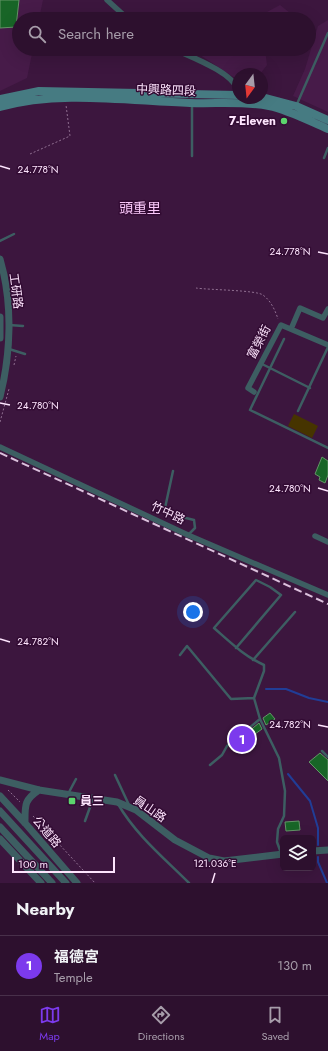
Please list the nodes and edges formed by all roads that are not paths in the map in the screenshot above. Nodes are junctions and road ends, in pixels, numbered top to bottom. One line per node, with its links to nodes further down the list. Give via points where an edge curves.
1 (107, 0): 2 (street)
2 (120, 12)
3 (328, 34): 11 (lane)
4 (188, 56): 5 (street, via 221,72)
5 (232, 81)
6 (192, 99): 7 (main road, 中興路四段); 9 (main road, 中興路四段, via 39,91); 12 (main road, 中興路四段, via 66,98 26,101); 17 (lane)
7 (232, 99)
8 (268, 99): 11 (main road)
9 (0, 100)
10 (261, 104): 13 (main road, 中興路四段)
11 (296, 106): 13 (lane); 14 (main road)
12 (0, 108)
13 (292, 113): 15 (main road, 中興路四段)
14 (328, 120)
15 (328, 129)
16 (328, 148): 18 (lane)
17 (192, 156)
18 (324, 158)
19 (14, 234): 20 (lane)
20 (0, 241)
21 (0, 259): 23 (street, 工研路)
22 (20, 290): 23 (lane)
23 (6, 291): 26 (street, 工研路)
24 (328, 309): 28 (street, via 323,318 300,308)
25 (0, 317): 29 (street, 工研路)
26 (9, 325): 27 (lane); 32 (street, 工研路)
27 (22, 326)
28 (291, 329): 31 (street, 富榮街); 34 (street, 富榮街, via 281,325)
29 (0, 338)
30 (284, 339): 35 (lane)
31 (328, 346): 36 (lane)
32 (8, 349): 33 (lane); 38 (street, 工研路)
33 (25, 354)
34 (260, 364): 35 (lane); 37 (street, 富榮街, via 248,388)
35 (270, 368): 36 (lane); 37 (lane)
36 (310, 388): 39 (lane)
37 (255, 392): 41 (lane, via 250,410)
38 (0, 397)
39 (298, 411)
40 (0, 447): 43 (street, 竹中路)
41 (328, 448)
42 (173, 471): 43 (lane, via 165,508 174,515 196,522 195,528)
43 (188, 535): 46 (street, 竹中路)
44 (315, 536): 45 (street)
45 (328, 542)
46 (328, 596)
47 (295, 612): 50 (lane)
48 (236, 648): 48 (lane, via 214,628 256,580 281,595); 50 (lane)
49 (180, 655): 51 (lane, via 187,646 231,699)
50 (253, 660): 51 (lane, via 264,665)
51 (254, 698): 52 (lane)
52 (260, 719): 55 (lane, via 227,746 222,755); 70 (lane, via 279,758 285,791 284,816 278,829 277,842)
53 (322, 751): 54 (lane)
54 (328, 757)
55 (210, 765)
56 (115, 775): 64 (lane)
57 (76, 779): 60 (lane)
58 (0, 780): 59 (street, 員山路)
59 (39, 790): 60 (street, 員山路); 67 (street, via 28,798)
60 (68, 794): 62 (street, 員山路)
61 (0, 796): 67 (street, 公道路)
62 (93, 798): 63 (street, 員山路); 66 (lane)
63 (117, 802): 64 (street, 員山路); 78 (lane, via 127,820)
64 (130, 807): 73 (street, 員山路, via 175,840 209,858 224,861)
65 (0, 810): 76 (street, 公道路)
66 (85, 821)
67 (25, 823): 77 (street, 公道路)
68 (0, 827): 75 (street)
69 (0, 838): 74 (street)
70 (280, 849)
71 (328, 850): 72 (street)
72 (316, 851)
73 (280, 854)
74 (41, 883)
75 (52, 883)
76 (66, 883)
77 (77, 883)
78 (189, 883)

